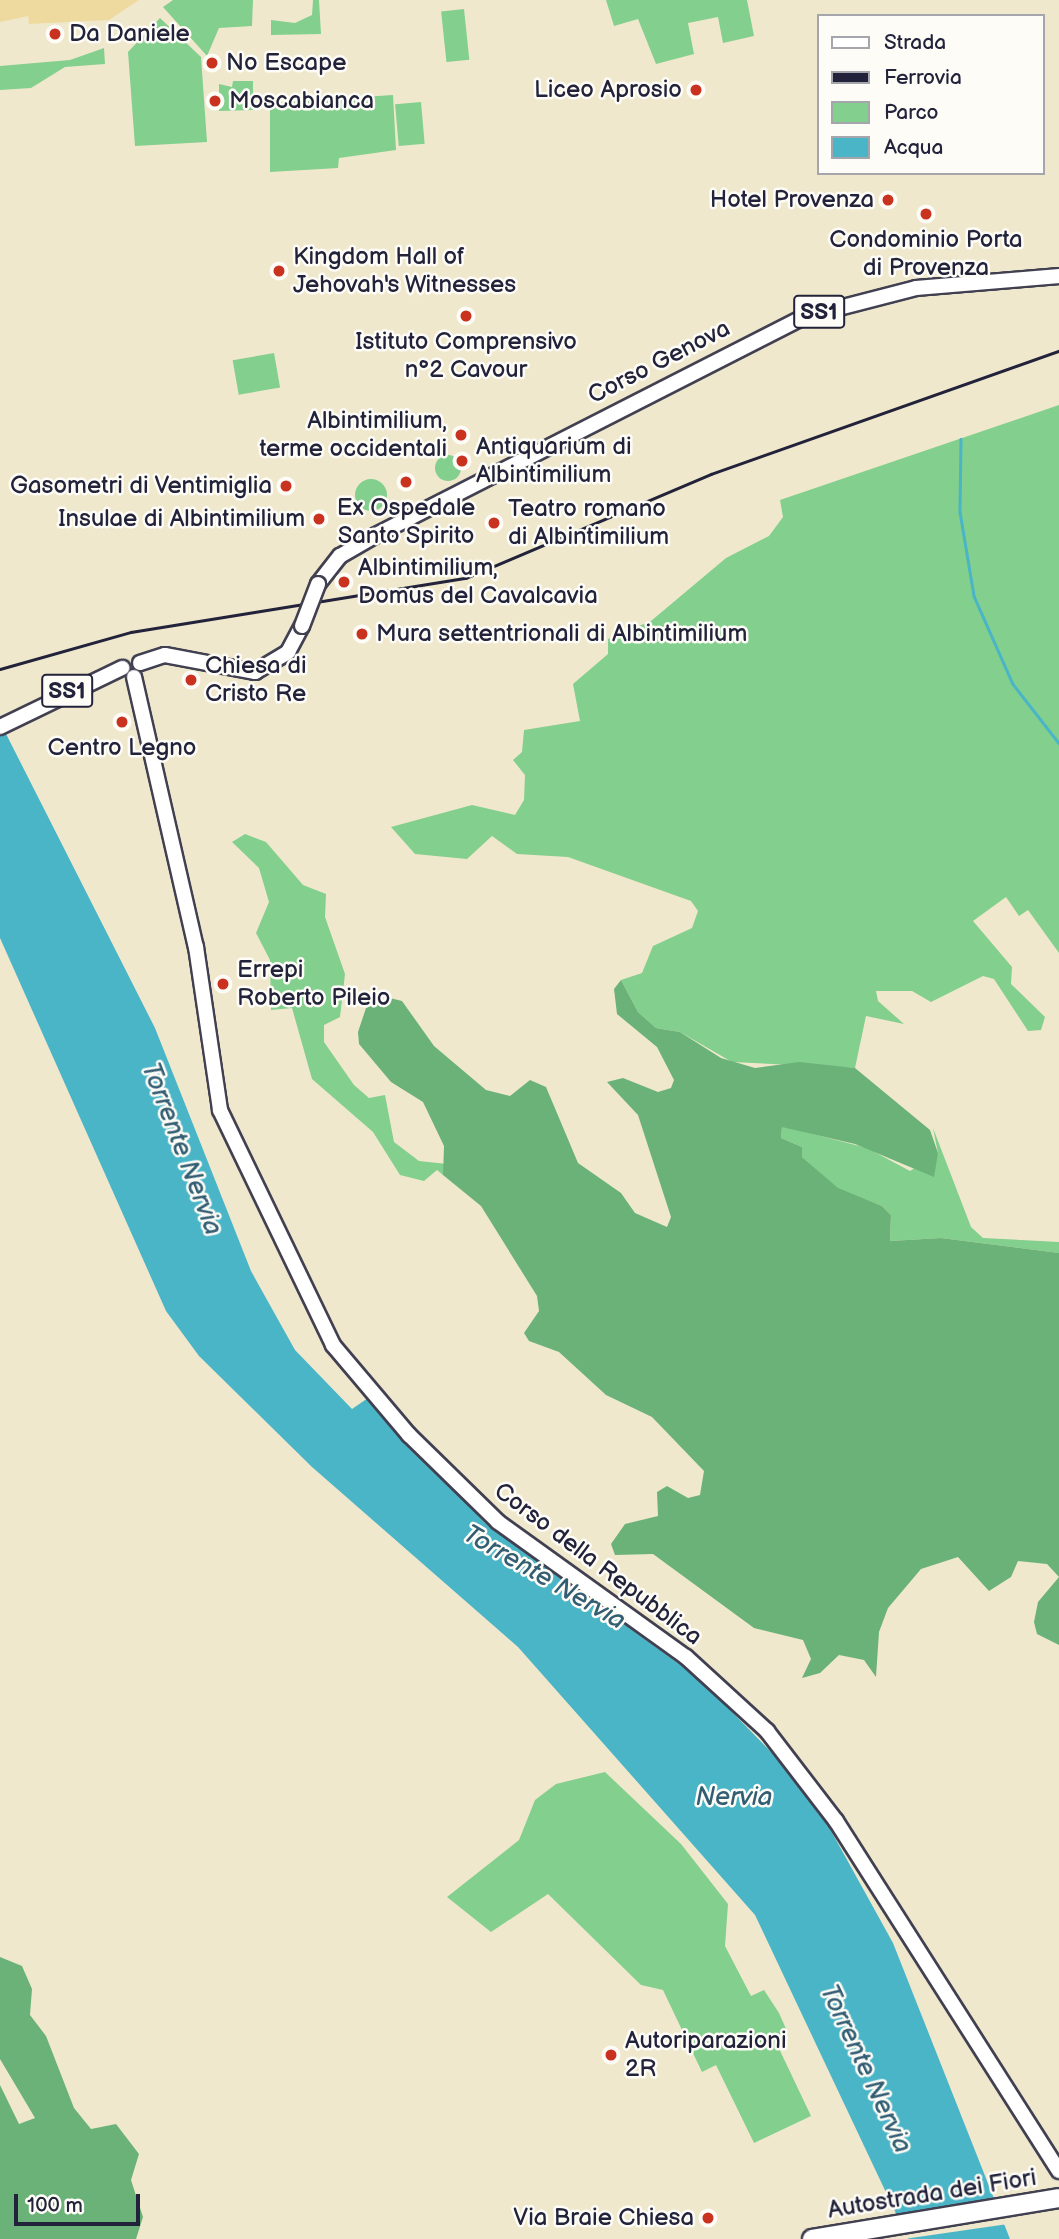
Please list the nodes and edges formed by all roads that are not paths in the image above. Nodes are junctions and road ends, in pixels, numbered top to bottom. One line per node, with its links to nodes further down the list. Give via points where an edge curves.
1 (1059, 276): 2 (main road, Corso Genova / SS1, bridge, via 916,288 796,321 340,556 318,584 288,652 255,672 165,655 140,663 129,659)
2 (127, 674): 3 (main road, SS1); 4 (main road, Corso della Repubblica, via 188,914 220,1110 333,1345 410,1435 498,1522 685,1657 767,1731 836,1821)
3 (0, 727)
4 (1059, 2171)
5 (1059, 2198): 7 (highway, Autostrada dei Fiori)
6 (1059, 2209): 8 (highway, Autostrada dei Fiori)
7 (812, 2239)
8 (881, 2239)

